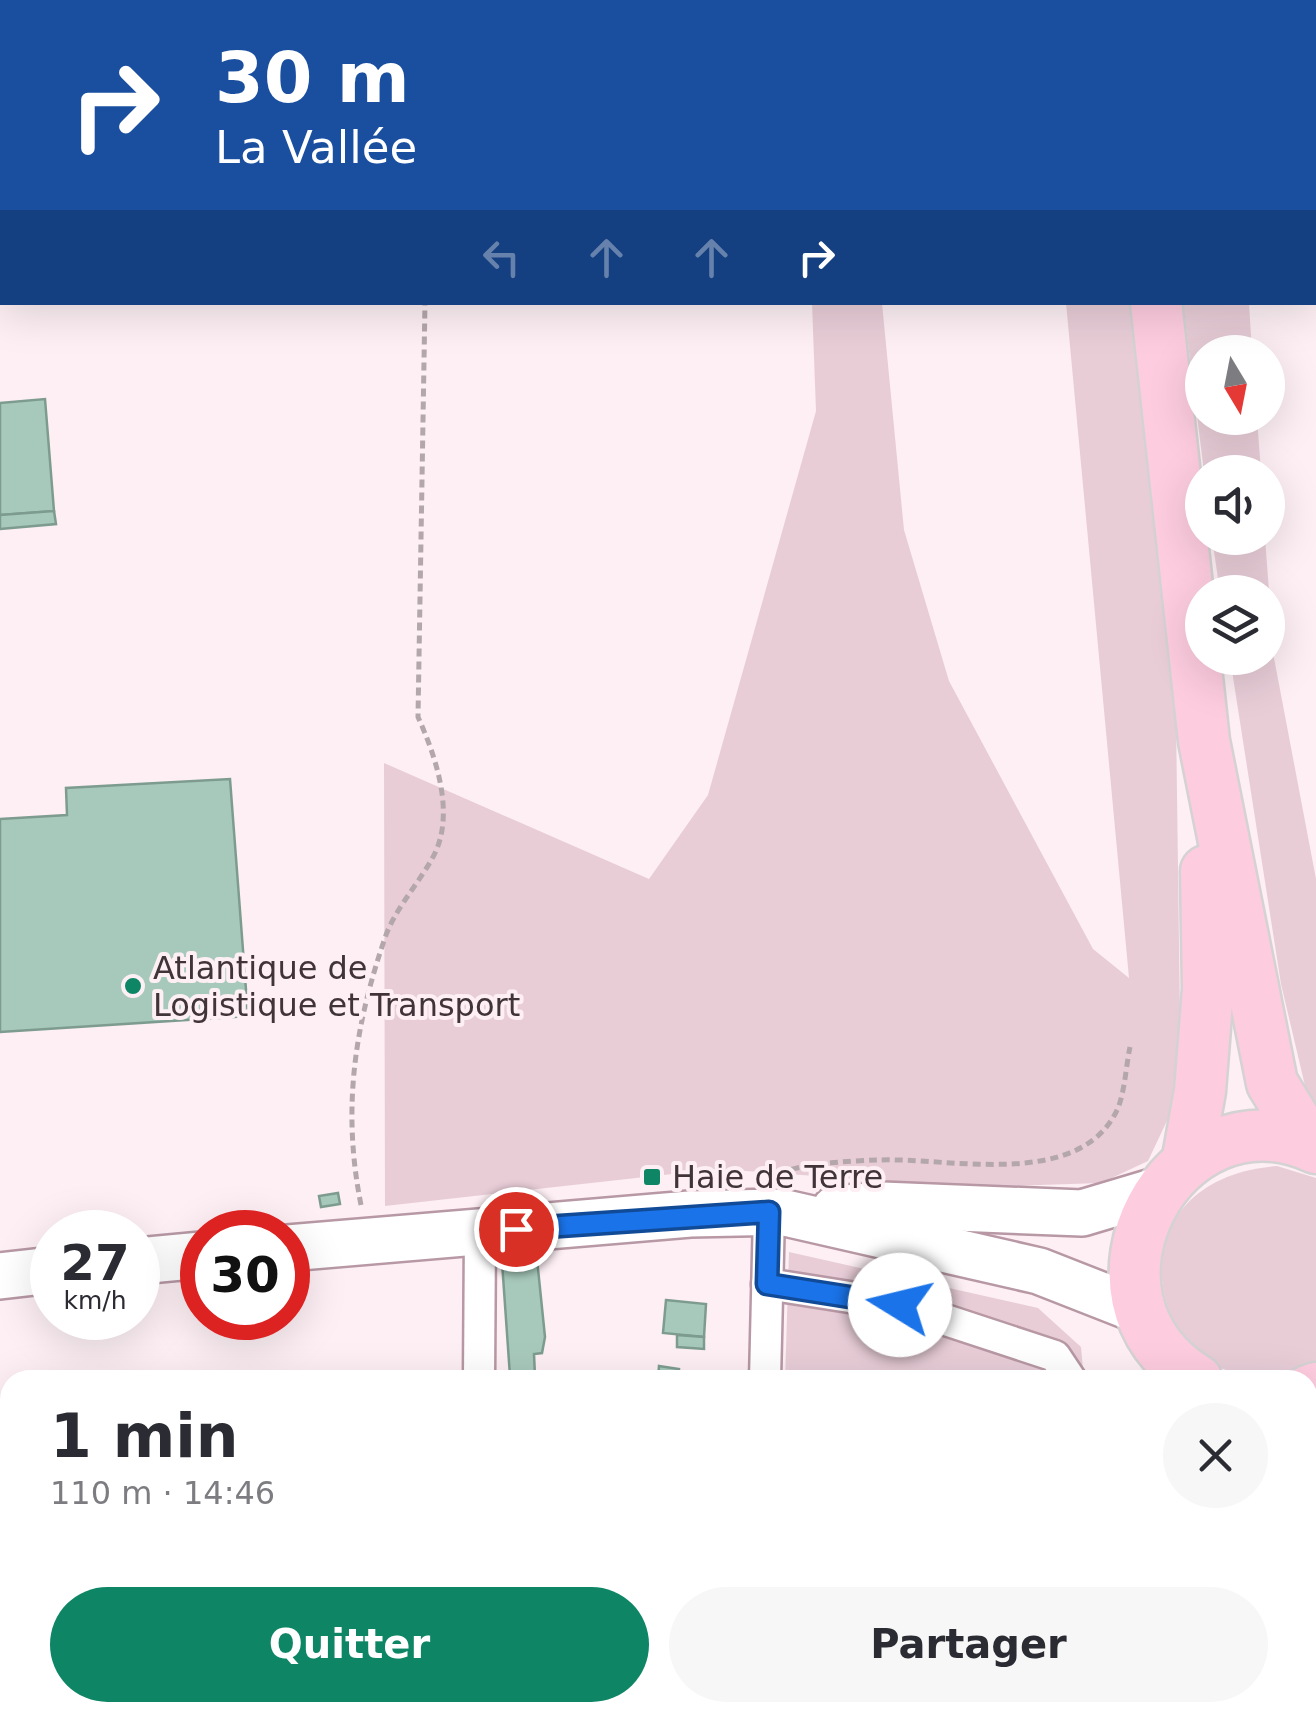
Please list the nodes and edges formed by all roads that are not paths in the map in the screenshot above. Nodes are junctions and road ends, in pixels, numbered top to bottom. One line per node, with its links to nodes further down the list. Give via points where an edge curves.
1 (1156, 305): 2 (main road)
2 (1204, 742): 3 (main road, via 1272,1083); 4 (main road, via 1208,990 1200,1091)
3 (1313, 1146): 4 (main road, via 1246,1138 1215,1147)
4 (1173, 1176): 5 (main road, via 1082,1213); 11 (main road, via 1138,1236)
5 (772, 1201): 6 (main road); 10 (street); 11 (main road, via 1021,1266)
6 (480, 1232): 7 (main road); 12 (street)
7 (310, 1246)
8 (30, 1273): 9 (main road)
9 (0, 1276)
10 (767, 1284): 13 (street); 14 (street, via 900,1305 1055,1356)
11 (1140, 1311): 15 (main road)
12 (480, 1370)
13 (765, 1370)
14 (1065, 1370)
15 (1178, 1370)

